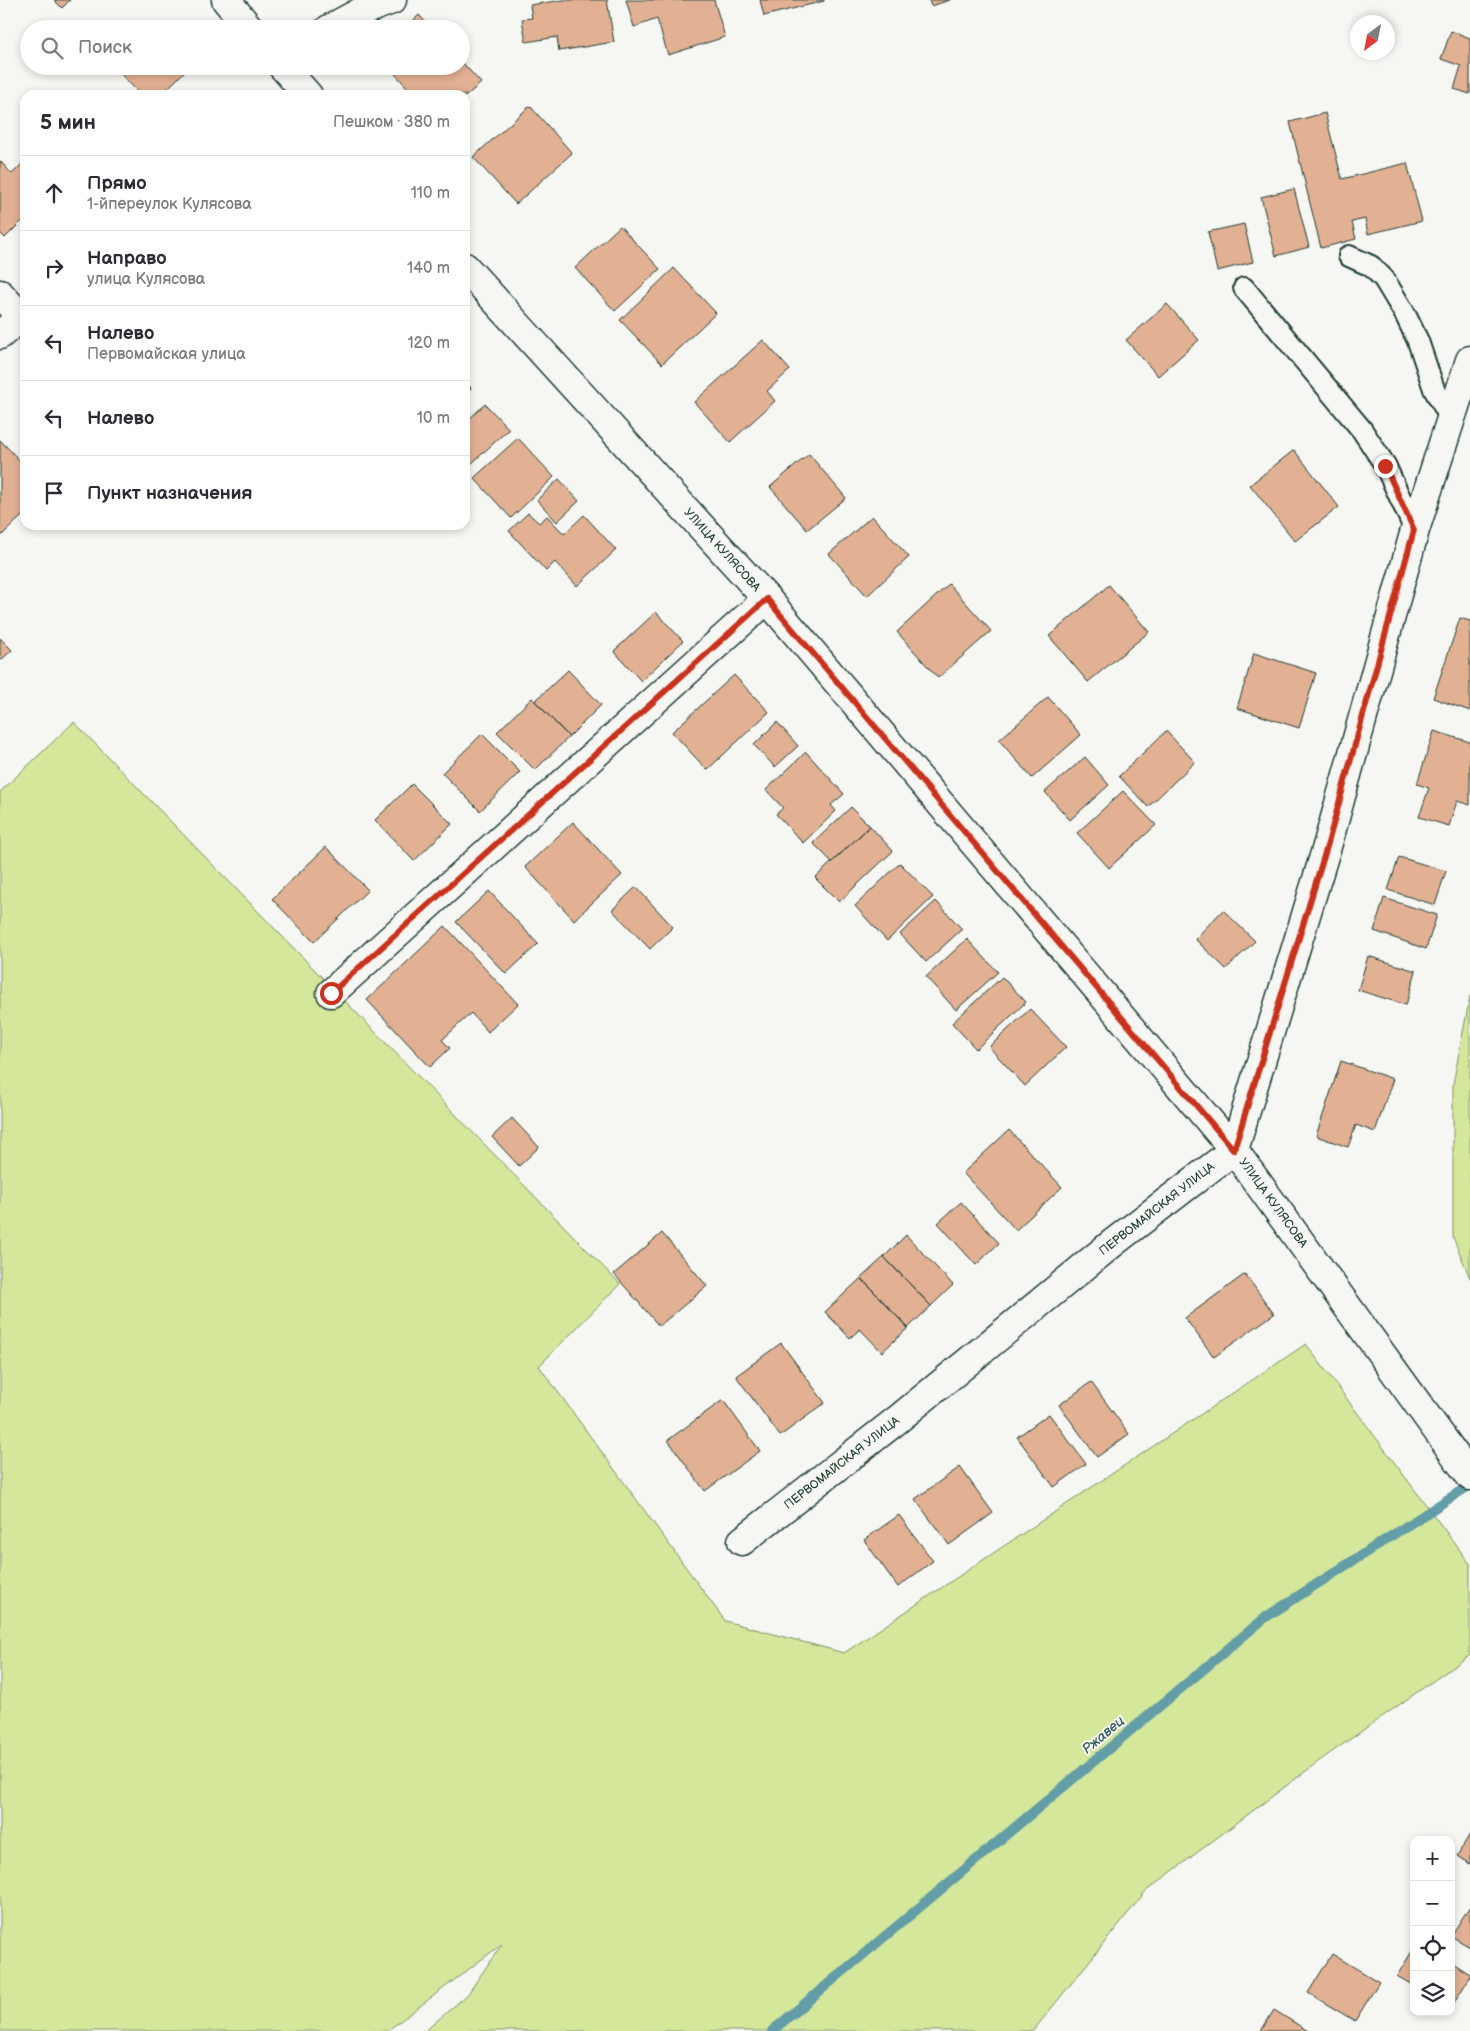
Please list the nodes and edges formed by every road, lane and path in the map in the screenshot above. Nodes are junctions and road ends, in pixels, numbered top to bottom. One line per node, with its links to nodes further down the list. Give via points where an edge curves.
1 (226, 0): 3 (street)
2 (392, 0): 4 (street)
3 (243, 20)
4 (346, 20)
5 (1349, 256): 13 (lane, via 1371,266 1384,279 1418,341 1434,389)
6 (470, 272): 15 (street, УЛИЦА КУЛЯСОВА)
7 (1244, 288): 14 (lane, via 1362,430 1385,466)
8 (0, 294): 9 (street)
9 (20, 312)
10 (20, 318): 11 (street)
11 (0, 335)
12 (1470, 360): 13 (street)
13 (1451, 419): 14 (street)
14 (1414, 530): 17 (street, via 1328,843)
15 (767, 599): 16 (street); 17 (street, УЛИЦА КУЛЯСОВА)
16 (331, 993)
17 (1234, 1150): 18 (street, УЛИЦА КУЛЯСОВА); 19 (street, ПЕРВОМАЙСКАЯ УЛИЦА, via 1114,1242 898,1420)
18 (1470, 1476)
19 (742, 1541)

